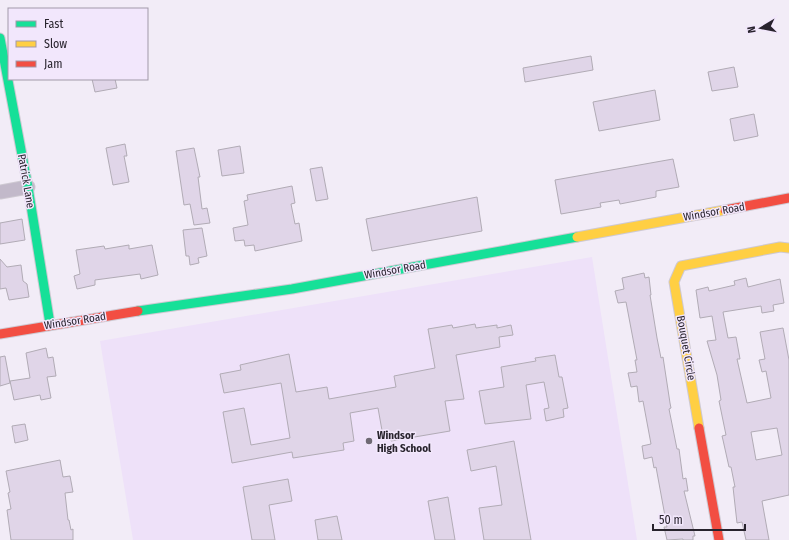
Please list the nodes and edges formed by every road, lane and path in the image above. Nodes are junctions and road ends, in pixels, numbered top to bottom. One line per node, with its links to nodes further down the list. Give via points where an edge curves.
1 (0, 38): 2 (main road, Patrick Lane)
2 (28, 187): 3 (street); 6 (main road, Patrick Lane)
3 (0, 192)
4 (789, 198): 6 (main road, Windsor Road, via 292,289)
5 (789, 248): 8 (main road, Bouquet Circle, via 780,247 682,266 674,282)
6 (50, 324): 7 (main road, Windsor Road)
7 (0, 334)
8 (719, 540)

